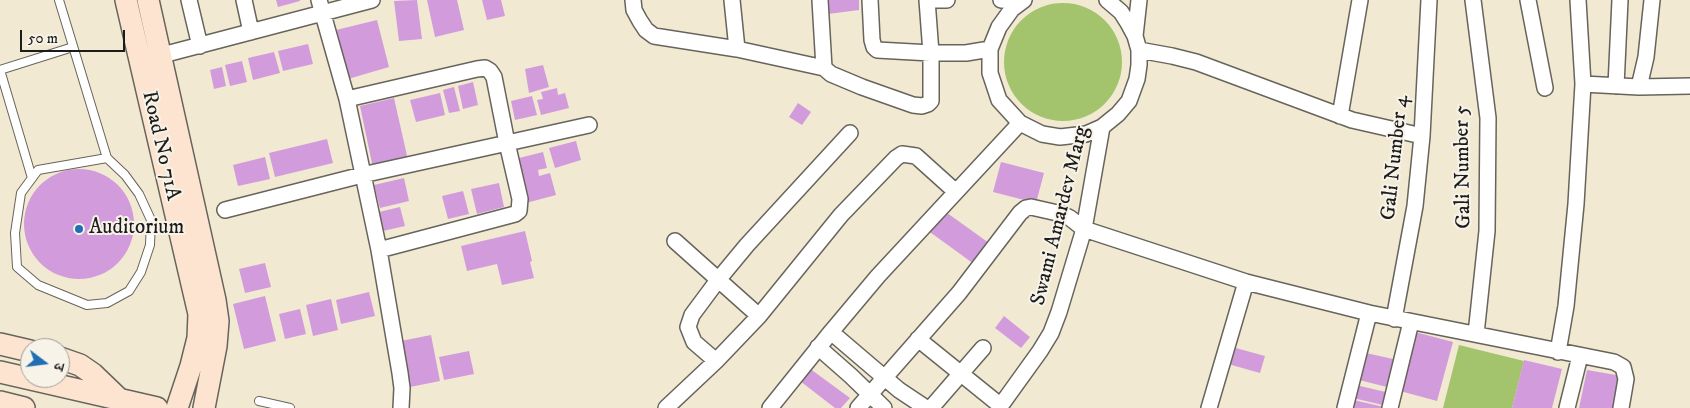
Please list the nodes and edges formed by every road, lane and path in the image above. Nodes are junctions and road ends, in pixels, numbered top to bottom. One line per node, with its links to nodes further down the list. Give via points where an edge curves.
1 (59, 0): 28 (lane)
2 (126, 0): 33 (street, Road No 71A)
3 (148, 0): 32 (street, Road No 71A)
4 (189, 0): 27 (street)
5 (244, 0): 25 (street)
6 (372, 0): 24 (street)
7 (633, 0): 29 (street, via 640,21 654,36)
8 (732, 0): 29 (street)
9 (820, 0): 34 (street)
10 (870, 0): 31 (street, via 874,47)
11 (929, 0): 12 (street); 31 (street)
12 (946, 0)
13 (1001, 0): 23 (street)
14 (1107, 0): 26 (street, via 1121,12)
15 (1139, 0): 26 (street, Swami Amardev Marg)
16 (1360, 0): 42 (street)
17 (1429, 0): 47 (street, Gali Number 4)
18 (1473, 0): 64 (street, Gali Number 5, via 1488,118 1487,231)
19 (1528, 0): 40 (street)
20 (1578, 0): 36 (street)
21 (1620, 0): 37 (street)
22 (1652, 0): 39 (street)
23 (1022, 1): 30 (street, via 999,28)
24 (321, 6): 25 (street); 41 (street)
25 (251, 32): 27 (street)
26 (1137, 43): 42 (street); 45 (street, Swami Amardev Marg, via 1138,79 1129,101)
27 (200, 46): 32 (street)
28 (73, 47): 35 (lane); 49 (lane)
29 (737, 49): 34 (street)
30 (990, 49): 31 (street); 43 (street, via 990,73 1000,100)
31 (931, 53): 34 (street, via 931,101 922,106 862,87)
32 (161, 56): 33 (street); 85 (street, Road No 71A, via 217,314 216,346)
33 (140, 61): 84 (street, Road No 71A, via 199,314 198,338)
34 (824, 68)
35 (0, 70): 51 (lane)
36 (1583, 84): 37 (street); 70 (street, via 1575,214)
37 (1616, 86): 39 (street)
38 (1690, 86): 39 (street)
39 (1639, 87)
40 (1545, 88)
41 (347, 99): 48 (street, via 485,68 494,76); 50 (street)
42 (1340, 116): 47 (street)
43 (1020, 123): 45 (street, via 1042,134 1060,137 1086,134); 52 (street)
44 (589, 125): 48 (street)
45 (1102, 127): 54 (street, Swami Amardev Marg)
46 (850, 134): 57 (street)
47 (1422, 136): 61 (street, Gali Number 4, via 1415,206)
48 (507, 143): 50 (street); 56 (street, via 520,200 519,211)
49 (107, 158): 51 (lane, via 38,170); 51 (lane, via 139,194 150,220 150,245 141,272 129,291 107,303 87,306 38,285 17,267 15,233 21,193)
50 (362, 175): 53 (street); 56 (street)
51 (32, 178)
52 (956, 192): 60 (street, via 916,156 902,154 841,215); 63 (street, via 878,276)
53 (225, 210)
54 (1084, 229): 58 (street); 65 (street, via 1062,214 1026,208); 81 (street, Swami Amardev Marg, via 1051,333)
55 (676, 241): 57 (street)
56 (379, 250): 87 (street, via 400,373)
57 (718, 280): 60 (street); 72 (street, via 692,315 688,327 694,342)
58 (1246, 282): 59 (street); 94 (street)
59 (1369, 313): 61 (street); 95 (street)
60 (759, 316): 72 (street)
61 (1394, 319): 62 (street)
62 (1411, 322): 64 (street); 96 (street)
63 (832, 332): 67 (street); 76 (street)
64 (1476, 334): 70 (street)
65 (918, 339): 75 (street); 76 (street)
66 (0, 344): 69 (street)
67 (818, 348): 77 (street); 89 (street)
68 (983, 348): 75 (street)
69 (20, 349)
70 (1558, 352): 71 (street)
71 (1580, 356): 97 (street); 98 (street, via 1614,362 1623,368 1626,379)
72 (716, 361): 88 (street)
73 (70, 362): 78 (street, via 93,374)
74 (0, 372): 78 (street)
75 (961, 373): 81 (street); 93 (street)
76 (884, 377): 77 (street); 92 (street)
77 (869, 394): 90 (street); 91 (street)
78 (119, 399): 83 (street)
79 (259, 401): 86 (lane)
80 (0, 402): 82 (street)
81 (1000, 407)
82 (24, 408)
83 (156, 408)
84 (177, 408)
85 (204, 408)
86 (290, 408)
87 (401, 408)
88 (666, 408)
89 (770, 408)
90 (858, 408)
91 (884, 408)
92 (926, 408)
93 (931, 408)
94 (1209, 408)
95 (1345, 408)
96 (1390, 408)
97 (1567, 408)
98 (1621, 408)

